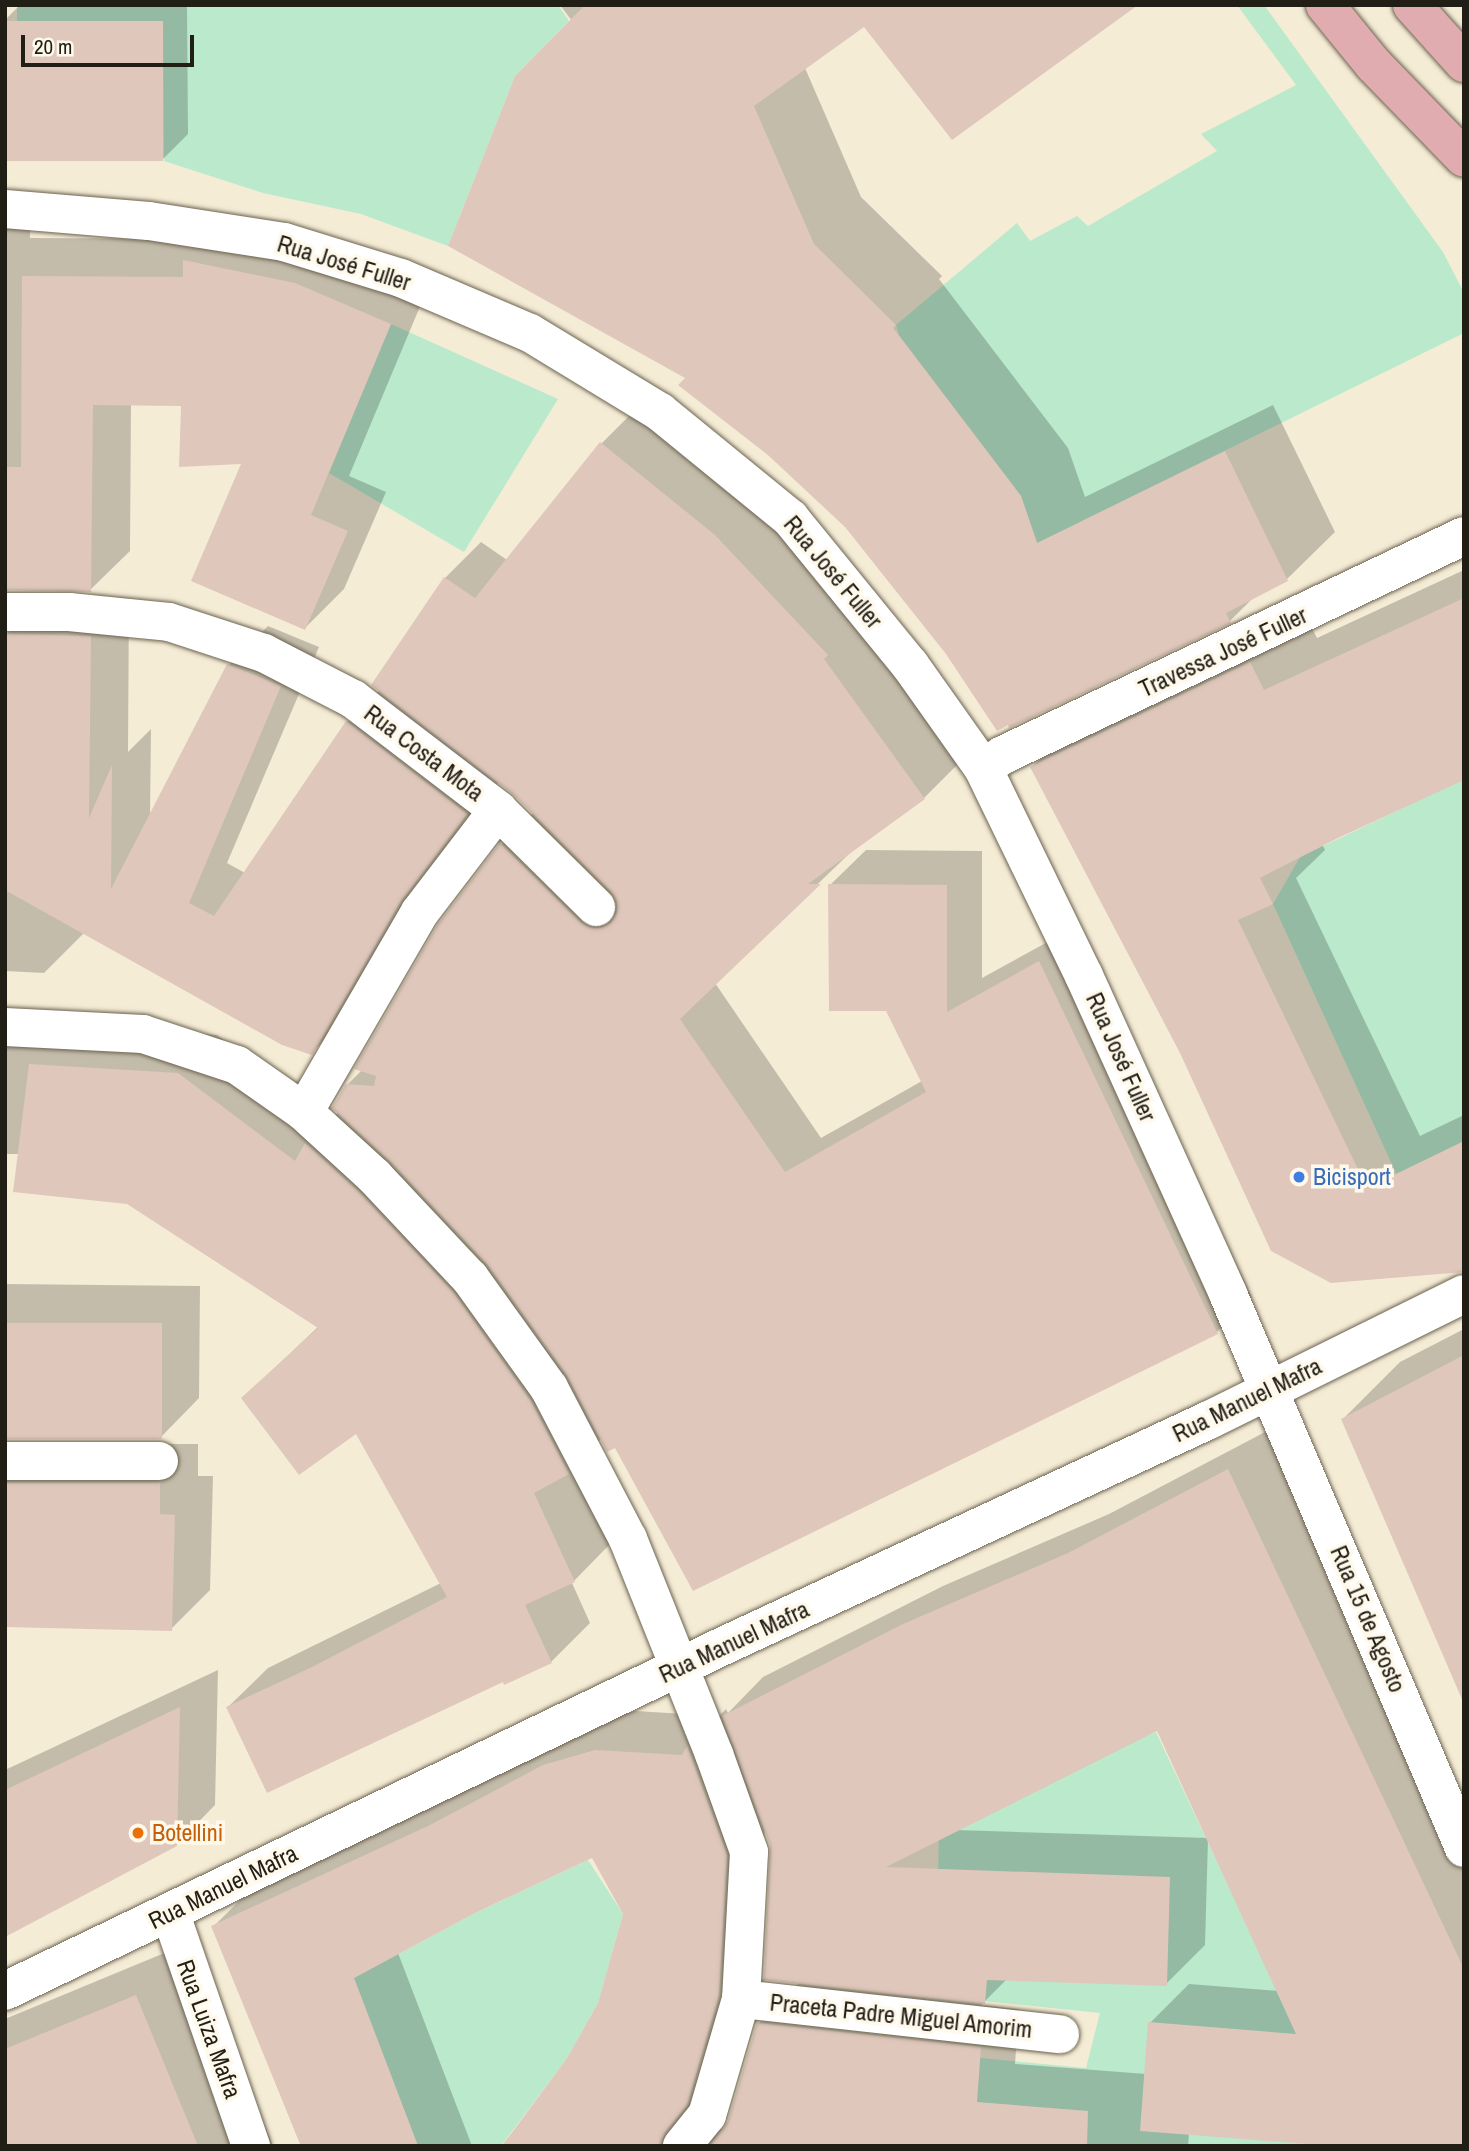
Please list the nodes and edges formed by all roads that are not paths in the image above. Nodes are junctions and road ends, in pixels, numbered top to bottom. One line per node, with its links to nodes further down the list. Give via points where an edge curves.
1 (1325, 5): 4 (main road, via 1374,65)
2 (1412, 5): 3 (main road)
3 (1464, 63)
4 (1464, 158)
5 (5, 209): 8 (street, Rua José Fuller, via 149,221 284,242 401,278 530,333 660,412 790,518 910,665)
6 (1464, 536): 8 (street, Travessa José Fuller)
7 (5, 612): 9 (street, Rua Costa Mota, via 69,612 169,622 264,653 353,699)
8 (983, 768): 14 (street, Rua José Fuller, via 1084,976)
9 (498, 810): 10 (street); 12 (street, Rua Costa Mota, via 419,912)
10 (596, 907)
11 (5, 1027): 12 (street, via 143,1034 237,1065)
12 (304, 1112): 17 (street, via 375,1177 470,1278 549,1388 628,1539)
13 (1464, 1294): 14 (street, Rua Manuel Mafra)
14 (1270, 1390): 17 (street, Rua Manuel Mafra); 18 (street, Rua 15 de Agosto)
15 (5, 1461): 16 (street)
16 (159, 1461)
17 (679, 1668): 19 (street, Rua Manuel Mafra); 21 (street, via 749,1853)
18 (1464, 1848)
19 (170, 1912): 20 (street, Rua Manuel Mafra); 23 (street, Rua Luiza Mafra)
20 (5, 1991)
21 (741, 1999): 22 (street, Praceta Padre Miguel Amorim); 24 (street, via 707,2115)
22 (1060, 2034)
23 (251, 2146)
24 (682, 2146)

